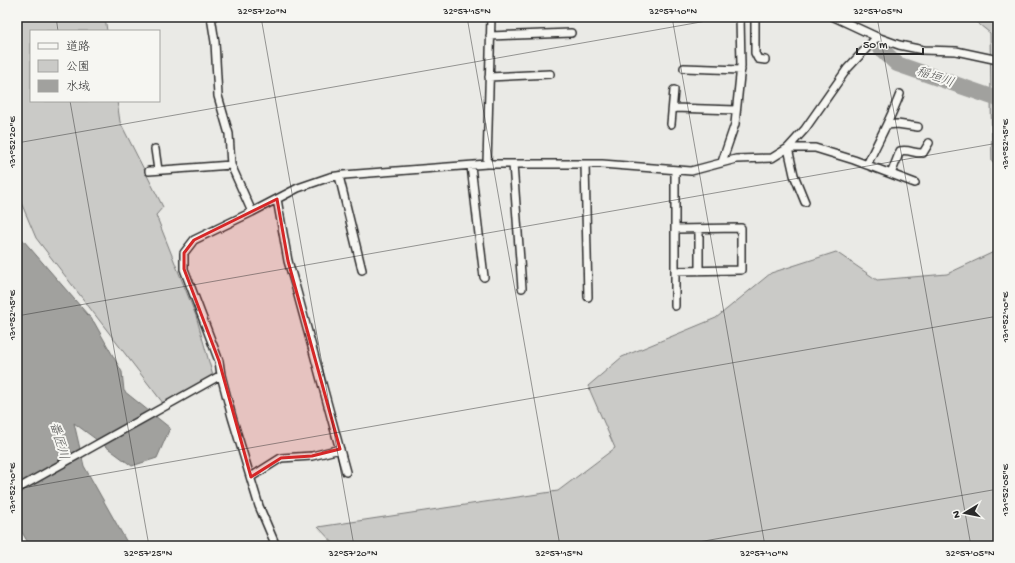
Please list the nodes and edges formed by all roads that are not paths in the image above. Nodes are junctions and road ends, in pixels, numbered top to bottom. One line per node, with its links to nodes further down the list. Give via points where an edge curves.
1 (210, 17): 31 (street, via 215,42 218,96 229,134)
2 (491, 17): 7 (street)
3 (740, 17): 10 (street)
4 (755, 17): 9 (street)
5 (834, 17): 8 (street)
6 (571, 33): 7 (street)
7 (490, 36): 16 (street)
8 (877, 37): 12 (street, via 899,45 956,51); 26 (street, via 847,69)
9 (756, 48): 10 (street); 11 (street, via 758,59)
10 (741, 50): 14 (street)
11 (765, 60)
12 (998, 60)
13 (684, 68): 14 (street)
14 (741, 70): 20 (street)
15 (550, 74): 16 (street)
16 (489, 77): 28 (street)
17 (674, 90): 19 (street)
18 (900, 94): 22 (street)
19 (674, 108): 20 (street); 21 (street)
20 (736, 110): 27 (street)
21 (672, 124)
22 (887, 125): 23 (street); 32 (street)
23 (918, 127)
24 (929, 143): 37 (street, via 923,153 918,154 907,149 900,151)
25 (155, 149): 34 (street)
26 (786, 150): 27 (street, via 772,158); 32 (street, via 815,148); 41 (street)
27 (722, 162): 35 (street, via 691,171)
28 (487, 164): 29 (street); 33 (street)
29 (513, 164): 30 (street); 49 (street)
30 (586, 164): 35 (street); 50 (street)
31 (231, 165): 34 (street); 42 (street)
32 (867, 165): 37 (street)
33 (471, 166): 38 (street); 48 (street)
34 (158, 170): 36 (street)
35 (675, 170): 43 (street)
36 (149, 171)
37 (891, 174): 39 (street)
38 (339, 176): 40 (street, via 298,188); 45 (street)
39 (915, 183)
40 (277, 199): 42 (street); 53 (street, via 288,262)
41 (805, 202)
42 (252, 212): 52 (street, via 194,240 184,254 184,270 219,361)
43 (675, 229): 44 (street); 46 (street)
44 (699, 229): 47 (street); 47 (street, via 741,228 741,270)
45 (362, 270)
46 (675, 271): 47 (street); 51 (street)
47 (699, 271)
48 (484, 277)
49 (522, 288)
50 (588, 297)
51 (675, 306)
52 (221, 375): 55 (street); 56 (street)
53 (340, 449): 54 (street); 55 (street, via 312,456 281,458)
54 (346, 472)
55 (251, 477): 57 (street, via 259,506)
56 (17, 490)
57 (276, 546)

